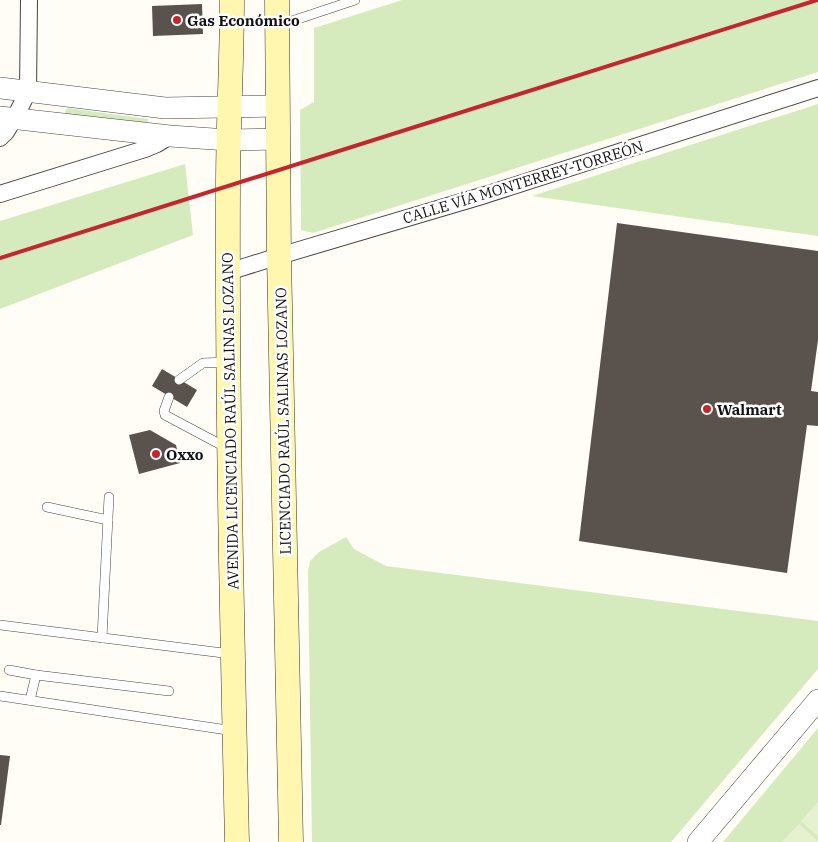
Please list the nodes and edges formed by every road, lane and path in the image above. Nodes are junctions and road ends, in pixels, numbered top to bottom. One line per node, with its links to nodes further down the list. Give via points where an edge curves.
1 (29, 0): 8 (street)
2 (232, 0): 10 (main road, AVENIDA LICENCIADO RAÚL SALINAS LOZANO)
3 (277, 0): 5 (main road, LICENCIADO RAÚL SALINAS LOZANO)
4 (355, 0): 5 (lane)
5 (277, 26): 9 (main road, LICENCIADO RAÚL SALINAS LOZANO)
6 (0, 88): 8 (street)
7 (818, 88): 17 (street, CALLE VÍA MONTERREY-TORREÓN, via 469,200)
8 (28, 92): 10 (street, via 165,108); 11 (street)
9 (277, 106): 10 (street); 14 (main road, LICENCIADO RAÚL SALINAS LOZANO)
10 (229, 108): 15 (main road, AVENIDA LICENCIADO RAÚL SALINAS LOZANO)
11 (7, 118): 12 (street); 13 (street, via 6,132)
12 (170, 136): 15 (street); 16 (street, via 145,149)
13 (0, 138)
14 (278, 139): 15 (street); 17 (main road, LICENCIADO RAÚL SALINAS LOZANO)
15 (228, 140): 18 (main road, AVENIDA LICENCIADO RAÚL SALINAS LOZANO)
16 (0, 194)
17 (279, 256): 18 (street, CALLE VÍA MONTERREY-TORREÓN); 37 (main road, LICENCIADO RAÚL SALINAS LOZANO)
18 (228, 272): 19 (main road, AVENIDA LICENCIADO RAÚL SALINAS LOZANO)
19 (228, 362): 20 (lane, via 203,363); 22 (main road, AVENIDA LICENCIADO RAÚL SALINAS LOZANO)
20 (179, 380)
21 (170, 396): 22 (lane, via 165,415)
22 (230, 449): 28 (main road, AVENIDA LICENCIADO RAÚL SALINAS LOZANO)
23 (109, 496): 25 (lane)
24 (47, 507): 25 (lane)
25 (108, 520): 27 (lane)
26 (0, 625): 27 (lane)
27 (102, 638): 28 (lane)
28 (234, 655): 35 (main road, AVENIDA LICENCIADO RAÚL SALINAS LOZANO)
29 (9, 670): 30 (lane)
30 (36, 675): 31 (lane); 33 (lane)
31 (169, 691)
32 (0, 696): 33 (lane)
33 (30, 700): 35 (lane)
34 (818, 700): 38 (street)
35 (235, 731): 36 (main road, AVENIDA LICENCIADO RAÚL SALINAS LOZANO)
36 (237, 842)
37 (291, 842)
38 (698, 842)

